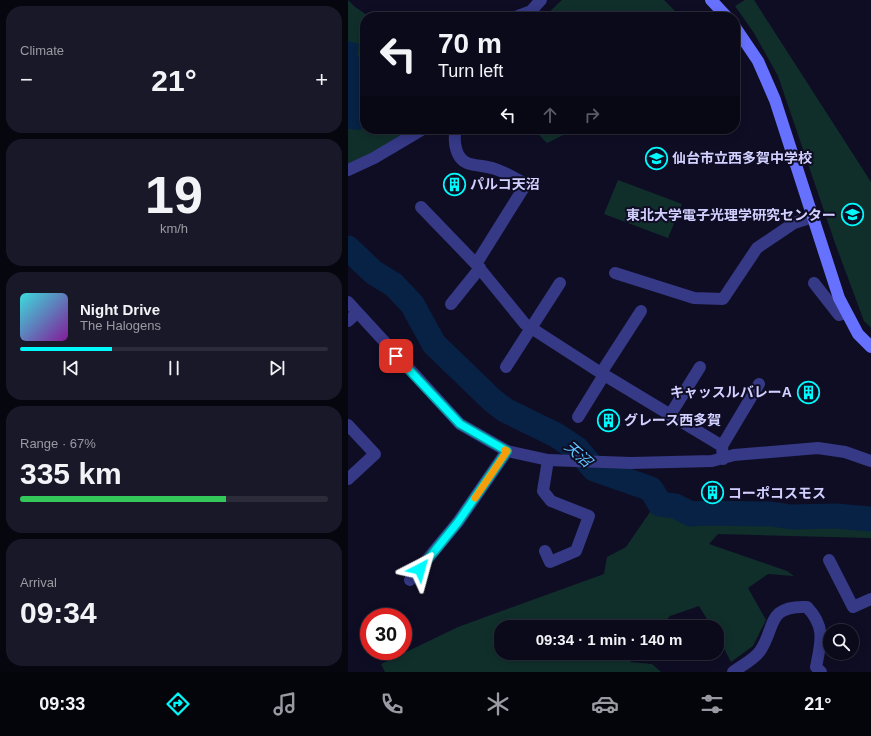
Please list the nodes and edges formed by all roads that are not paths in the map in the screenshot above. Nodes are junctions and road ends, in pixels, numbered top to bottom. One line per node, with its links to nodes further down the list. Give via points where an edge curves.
1 (541, 0): 3 (street)
2 (711, 0): 4 (street)
3 (531, 12)
4 (722, 12)
5 (740, 34): 10 (street, via 758,61 775,100)
6 (415, 134): 8 (street)
7 (455, 134): 11 (street, via 456,148 468,164 496,169 526,184)
8 (348, 170)
9 (421, 207): 11 (street)
10 (813, 217): 12 (street, via 794,223 757,248 723,299 694,298); 18 (street, via 839,298)
11 (478, 266): 16 (street); 20 (street)
12 (615, 273)
13 (560, 283): 20 (street)
14 (814, 283): 18 (street, via 839,315)
15 (348, 302): 19 (street)
16 (451, 304)
17 (641, 311): 24 (street)
18 (846, 312): 21 (street, via 858,334)
19 (353, 317): 30 (street, via 460,424)
20 (531, 328): 22 (street); 24 (street)
21 (871, 347)
22 (506, 367)
23 (700, 367): 26 (street)
24 (603, 374): 26 (street); 27 (street)
25 (759, 384): 29 (street)
26 (670, 415): 29 (street)
27 (578, 416)
28 (348, 425): 34 (street, via 376,454)
29 (722, 446): 31 (street)
30 (507, 451): 32 (street); 37 (street, via 458,522)
31 (723, 459): 32 (street, via 631,463); 33 (street, via 734,455 818,448 845,452)
32 (548, 460): 35 (street, via 543,491 551,501 589,516 576,551 550,562)
33 (871, 461)
34 (348, 479)
35 (545, 551)
36 (829, 560): 38 (street, via 853,607)
37 (410, 580)
38 (871, 599)
39 (817, 670): 40 (street, via 821,630 816,617 807,607 796,606 779,613 773,619 760,652)
40 (733, 672)

